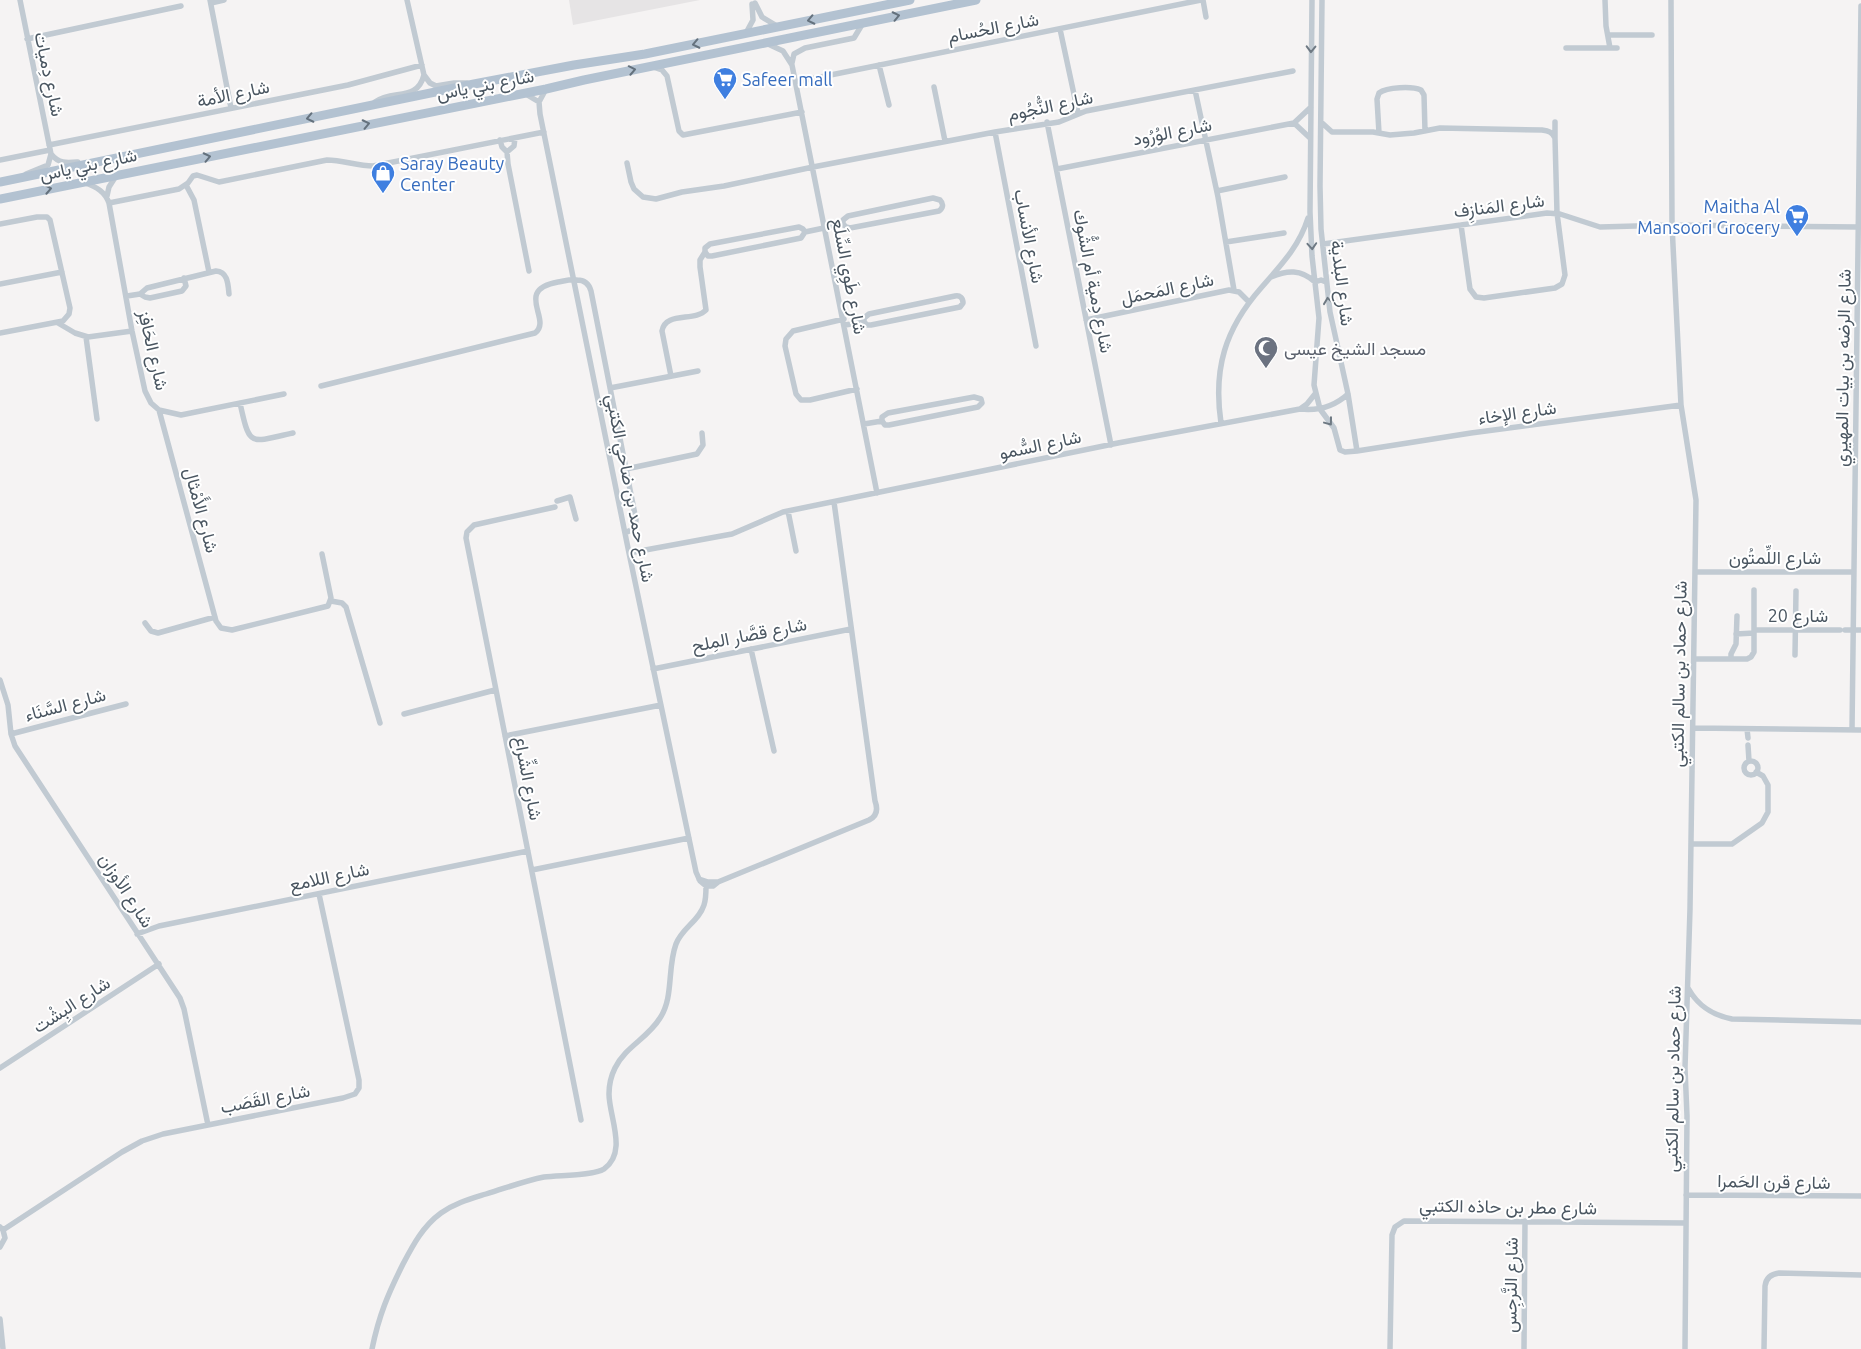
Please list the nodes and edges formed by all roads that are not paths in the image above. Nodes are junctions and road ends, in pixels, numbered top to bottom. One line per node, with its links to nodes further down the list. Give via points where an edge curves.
1 (20, 0): 25 (street, شارع دِميات)
2 (224, 0): 11 (street)
3 (407, 0): 28 (street)
4 (910, 0): 15 (main road, شارع بني ياس)
5 (976, 0): 17 (main road, شارع بني ياس, one-way to 5)
6 (1202, 0): 16 (street, شارع الحُسام); 19 (street, شارع الحُسام)
7 (1312, 0): 45 (street, شارع البلدية, one-way to 45)
8 (1324, 0): 50 (street, شارع البلدية)
9 (1606, 0): 22 (street)
10 (1671, 0): 87 (street, شارع حماد بن سالم الكتبي)
11 (210, 1): 46 (street)
12 (753, 2): 18 (street, via 762,18); 20 (street, via 753,20)
13 (181, 6): 25 (street)
14 (1861, 6): 24 (street, شارع الرضه بن بيات المهيري)
15 (836, 15): 18 (main road, شارع بني ياس, one-way to 18); 21 (main road, via 837,24 814,29)
16 (1206, 17)
17 (863, 23): 21 (main road, شارع بني ياس); 29 (street, via 854,38 799,50 794,54)
18 (779, 27): 20 (main road, شارع بني ياس)
19 (1060, 29): 30 (street, شارع الحُسام); 48 (street)
20 (746, 33): 34 (main road, شارع بني ياس, one-way to 34)
21 (808, 35): 26 (main road, شارع بني ياس)
22 (1608, 35): 23 (street); 27 (street, via 1613,48)
23 (1652, 35)
24 (1861, 35): 88 (street, شارع الرضه بن بيات المهيري)
25 (28, 40): 65 (street, شارع دِميات)
26 (763, 44): 29 (street, شارع طَوِي السِّلَع, via 779,48); 31 (main road, شارع بني ياس)
27 (1566, 48)
28 (422, 65): 33 (street); 46 (street, شارع الأمة, via 348,85)
29 (792, 65): 35 (street, شارع طَوِي السِّلَع)
30 (879, 65): 35 (street, شارع الحُسام); 44 (street)
31 (652, 66): 38 (main road, شارع بني ياس, one-way to 31); 47 (street, via 668,76 679,131 683,135)
32 (1293, 71): 39 (street, شارع النُّجُوم)
33 (424, 75): 36 (street, via 436,86 461,82); 43 (street, via 421,86 415,90 384,97)
34 (500, 80): 36 (main road, شارع بني ياس); 41 (main road)
35 (796, 82): 47 (street, شارع طَوِي السِّلَع)
36 (474, 84): 43 (main road, شارع بني ياس)
37 (934, 87): 63 (street)
38 (546, 89): 40 (main road, شارع بني ياس); 42 (street)
39 (1195, 90): 48 (street, شارع النُّجُوم); 62 (street)
40 (524, 93): 41 (main road, شارع بني ياس); 42 (street)
41 (490, 99): 72 (main road, شارع بني ياس, one-way to 41)
42 (539, 102): 54 (street, شارع حمد بن ضاحي الكتبي)
43 (375, 105): 69 (main road, شارع بني ياس, one-way to 69)
44 (889, 105)
45 (1310, 107): 52 (street); 59 (street, شارع البلدية)
46 (231, 108): 65 (street, شارع الأمة)
47 (802, 112): 70 (street, شارع طَوِي السِّلَع)
48 (1078, 113): 49 (street, شارع النُّجُوم, via 1064,120)
49 (1047, 122): 55 (street, شارع النُّجُوم); 71 (street, شارع دِمية أم الشُّوك)
50 (1321, 122): 56 (street); 64 (street, شارع البلدية)
51 (1555, 122): 60 (street)
52 (1294, 123): 59 (street); 62 (street, شارع الوُرُود)
53 (1425, 131): 57 (street); 57 (street, via 1424,95 1415,88 1379,93); 60 (street, via 1440,128 1542,130)
54 (544, 132): 58 (street); 103 (street, شارع حمد بن ضاحي الكتبي)
55 (995, 132): 63 (street, شارع النُّجُوم); 119 (street, شارع الأنساب)
56 (1332, 132): 57 (street); 64 (street)
57 (1379, 134)
58 (515, 138): 61 (street); 66 (street, via 514,146)
59 (1310, 138): 82 (street, شارع البلدية)
60 (1555, 138): 83 (street)
61 (500, 140): 66 (street); 77 (street, via 373,166 327,160 219,182 197,175)
62 (1206, 140): 71 (street, شارع الوُرُود); 78 (street)
63 (945, 141): 70 (street, شارع النُّجُوم)
64 (1321, 141): 91 (street, شارع البلدية)
65 (50, 150): 67 (street, شارع الأمة); 69 (street, via 61,163); 74 (street, via 48,165 32,170)
66 (507, 152): 97 (street)
67 (0, 160)
68 (627, 163): 70 (street, شارع النُّجُوم, via 637,192 656,199)
69 (90, 164): 74 (main road, شارع بني ياس)
70 (813, 167): 89 (street, شارع طَوِي السِّلَع)
71 (1057, 169): 112 (street, شارع دِمية أم الشُّوك)
72 (117, 175): 76 (main road, شارع بني ياس); 79 (street)
73 (1285, 177): 78 (street)
74 (23, 178): 75 (main road, شارع بني ياس)
75 (0, 182)
76 (81, 182): 79 (street); 80 (main road, شارع بني ياس, one-way to 76)
77 (186, 185): 81 (street); 99 (street, via 194,200)
78 (1217, 191): 94 (street)
79 (107, 196): 81 (street, شارع الحَافِز)
80 (0, 199)
81 (109, 203): 110 (street, شارع الحَافِز)
82 (1310, 212): 90 (street, شارع البلدية); 102 (street, via 1298,242)
83 (1557, 214): 86 (street, شارع المَنازِف); 86 (street, via 1565,275 1562,284 1555,288 1484,298 1476,297 1470,289); 87 (street, شارع المَنازِف, via 1600,227)
84 (0, 224): 98 (street, via 47,217 52,224)
85 (843, 224): 85 (street, via 848,228 936,212 943,204 936,198 914,202 848,216); 89 (street)
86 (1461, 225): 95 (street, شارع المَنازِف)
87 (1672, 225): 88 (street, شارع المَنازِف); 129 (street, شارع حماد بن سالم الكتبي)
88 (1858, 227): 100 (street, شارع الرضه بن بيات المهيري)
89 (825, 228): 92 (street); 114 (street, شارع طَوِي السِّلَع)
90 (1311, 229): 91 (street); 104 (street, شارع البلدية, one-way to 104)
91 (1321, 229): 95 (street, شارع البلدية)
92 (805, 232): 96 (street, via 799,239 712,256); 96 (street, via 799,227 710,244)
93 (1284, 232): 94 (street)
94 (1226, 242): 107 (street)
95 (1323, 244): 105 (street, شارع البلدية)
96 (705, 252): 121 (street, via 700,267 706,310 703,314 669,321 663,326)
97 (529, 271)
98 (62, 272): 106 (street); 113 (street, via 70,308 67,318)
99 (209, 272): 101 (street); 109 (street, via 224,273)
100 (1859, 277): 139 (street, شارع الرضه بن بيات المهيري)
101 (184, 278): 108 (street, via 147,288); 108 (street, via 186,286 182,291 150,298)
102 (1269, 278): 104 (street, via 1295,272); 111 (street)
103 (574, 280): 122 (street, via 548,284 538,291 535,301 540,325 535,333); 123 (street, via 584,281 591,289); 148 (street, شارع حمد بن ضاحي الكتبي)
104 (1315, 282): 105 (street); 126 (street, شارع البلدية, via 1319,318)
105 (1326, 282): 127 (street, شارع البلدية, one-way to 105)
106 (0, 284)
107 (1234, 290): 111 (street, شارع المَحمَل); 112 (street, شارع المَحمَل)
108 (140, 294): 110 (street)
109 (229, 294)
110 (127, 296): 116 (street, شارع الحَافِز)
111 (1249, 302): 135 (street, via 1233,328 1221,362 1218,385)
112 (1086, 320): 140 (street, شارع دِمية أم الشُّوك)
113 (58, 322): 117 (street); 118 (street)
114 (844, 322): 115 (street); 124 (street, شارع طَوِي السِّلَع); 124 (street, via 793,331 785,346 796,394 804,401)
115 (864, 322): 115 (street, via 871,325 958,308 963,305 963,300 957,295 869,314)
116 (132, 331): 118 (street); 131 (street, شارع الحَافِز, via 145,391)
117 (0, 334)
118 (86, 337): 133 (street)
119 (1036, 346)
120 (698, 370): 121 (street)
121 (672, 376): 123 (street)
122 (321, 386)
123 (610, 388): 142 (street)
124 (858, 389): 136 (street, شارع طَوِي السِّلَع)
125 (284, 394): 128 (street, شارع الحَافِز)
126 (1315, 394): 130 (street, شارع البلدية); 132 (street)
127 (1348, 394): 130 (street, شارع السُّمو, via 1335,404); 141 (street, شارع البلدية)
128 (240, 403): 131 (street, شارع الحَافِز, via 181,415); 137 (street, via 246,431 253,439)
129 (1681, 405): 141 (street, شارع الإخاء); 152 (street, شارع حماد بن سالم الكتبي, via 1695,494)
130 (1320, 408): 132 (street, شارع السُّمو); 141 (street, شارع البلدية, one-way to 141, via 1334,428 1340,450)
131 (159, 410): 158 (street, شارع الأَمْثال)
132 (1300, 410): 135 (street, شارع السُّمو)
133 (97, 420)
134 (882, 421): 134 (street, via 889,425 976,408 982,401 974,397 888,413); 136 (street)
135 (1221, 423): 140 (street, شارع السُّمو)
136 (864, 424): 143 (street, شارع طَوِي السِّلَع)
137 (293, 433)
138 (702, 433): 142 (street, via 703,445 697,454)
139 (1858, 443): 147 (street, شارع الرضه بن بيات المهيري)
140 (1111, 445): 143 (street, شارع السُّمو)
141 (1357, 451)
142 (626, 469): 148 (street, via 636,523 633,530)
143 (877, 493): 144 (street, شارع السُّمو)
144 (834, 502): 145 (street, شارع السُّمو); 160 (street)
145 (788, 511): 149 (street); 150 (street, شارع السُّمو, via 732,534)
146 (576, 519): 172 (street, شارع الشِّراع, via 570,497 556,504 477,524 466,535)
147 (1858, 527): 153 (street, شارع الرضه بن بيات المهيري)
148 (625, 533): 150 (street, شارع حمد بن ضاحي الكتبي)
149 (796, 552)
150 (629, 553): 170 (street, شارع حمد بن ضاحي الكتبي)
151 (322, 554): 156 (street)
152 (1695, 572): 153 (street, شارع اللِّمتُون); 168 (street, شارع حماد بن سالم الكتبي)
153 (1854, 572): 162 (street, شارع الرضه بن بيات المهيري)
154 (1754, 590): 164 (street)
155 (1796, 591): 161 (street)
156 (331, 601): 158 (street, via 325,607 232,630 221,628); 176 (street, via 346,607)
157 (1737, 616): 165 (street)
158 (215, 617): 159 (street, via 158,633 151,631)
159 (145, 623)
160 (851, 629): 166 (street, شارع قصَّار المِلح); 191 (street, via 877,810 874,816)
161 (1795, 630): 162 (street, شارع 20); 164 (street, شارع 20); 167 (street)
162 (1854, 630): 163 (street, شارع 20); 179 (street, شارع الرضه بن بيات المهيري)
163 (1861, 630)
164 (1754, 631): 165 (street, شارع 20); 169 (street, via 1753,655 1747,659)
165 (1736, 634): 169 (street)
166 (751, 648): 170 (street, شارع قصَّار المِلح); 183 (street)
167 (1794, 655)
168 (1694, 659): 169 (street); 177 (street, شارع حماد بن سالم الكتبي)
169 (1731, 659)
170 (653, 669): 174 (street, شارع حمد بن ضاحي الكتبي)
171 (0, 680): 181 (street, شارع الأوزان, via 8,705)
172 (495, 690): 175 (street); 182 (street, شارع الشِّراع)
173 (126, 704): 181 (street, شارع السَّنَاء)
174 (661, 705): 182 (street); 186 (street, شارع حمد بن ضاحي الكتبي)
175 (404, 714)
176 (380, 722)
177 (1692, 728): 178 (street); 187 (street, شارع حماد بن سالم الكتبي)
178 (1748, 729): 179 (street); 184 (street)
179 (1852, 730): 180 (street)
180 (1861, 730)
181 (11, 734): 194 (street, شارع الأوزان, via 18,752)
182 (505, 736): 188 (street, شارع الشِّراع)
183 (774, 751)
184 (1749, 762): 185 (street, via 1757,764); 185 (street, via 1744,766 1745,771 1750,775)
185 (1756, 772): 187 (street, via 1764,776 1768,785 1768,812 1762,823 1732,844)
186 (689, 838): 189 (street); 190 (street, شارع حمد بن ضاحي الكتبي)
187 (1691, 844): 196 (street, شارع حماد بن سالم الكتبي)
188 (528, 851): 189 (street, شارع الشِّراع); 193 (street, شارع اللامع)
189 (532, 870): 199 (street, شارع الشِّراع)
190 (699, 879): 191 (street); 192 (street, شارع حمد بن ضاحي الكتبي)
191 (718, 882): 192 (street)
192 (706, 886): 210 (street, via 702,912 682,933 676,945 662,1015 651,1030 623,1055 611,1076 609,1100 616,1146 612,1160 606,1168 593,1174 539,1179 466,1199 436,1217 415,1242 389,1291)
193 (320, 894): 194 (street, شارع اللامع, via 159,926); 200 (street, شارع القَصَب, via 358,1080 357,1091 347,1097)
194 (137, 934): 195 (street, شارع الأوزان)
195 (159, 964): 198 (street, شارع البِشْت); 200 (street, شارع الأوزان, via 183,1007)
196 (1688, 988): 197 (street, via 1705,1008 1732,1019); 201 (street, شارع حماد بن سالم الكتبي)
197 (1861, 1022)
198 (0, 1068)
199 (581, 1120)
200 (208, 1125): 205 (street, شارع القَصَب, via 158,1136 131,1146)
201 (1686, 1195): 202 (street, شارع قرن الحَمرا); 204 (street, شارع حماد بن سالم الكتبي)
202 (1861, 1196)
203 (1526, 1221): 204 (street, شارع مطر بن حاذه الكتبي); 211 (street, شارع مطر بن حاذه الكتبي, via 1407,1220 1398,1224 1392,1235); 212 (street, شارع النَّرجِس)
204 (1686, 1223): 213 (street, شارع حماد بن سالم الكتبي)
205 (2, 1228): 206 (street, via 5,1238)
206 (0, 1247)
207 (1861, 1275): 214 (street, via 1779,1273 1770,1276 1765,1286)
208 (0, 1319): 209 (street)
209 (3, 1349)
210 (372, 1349)
211 (1390, 1349)
212 (1524, 1349)
213 (1685, 1349)
214 (1764, 1349)

